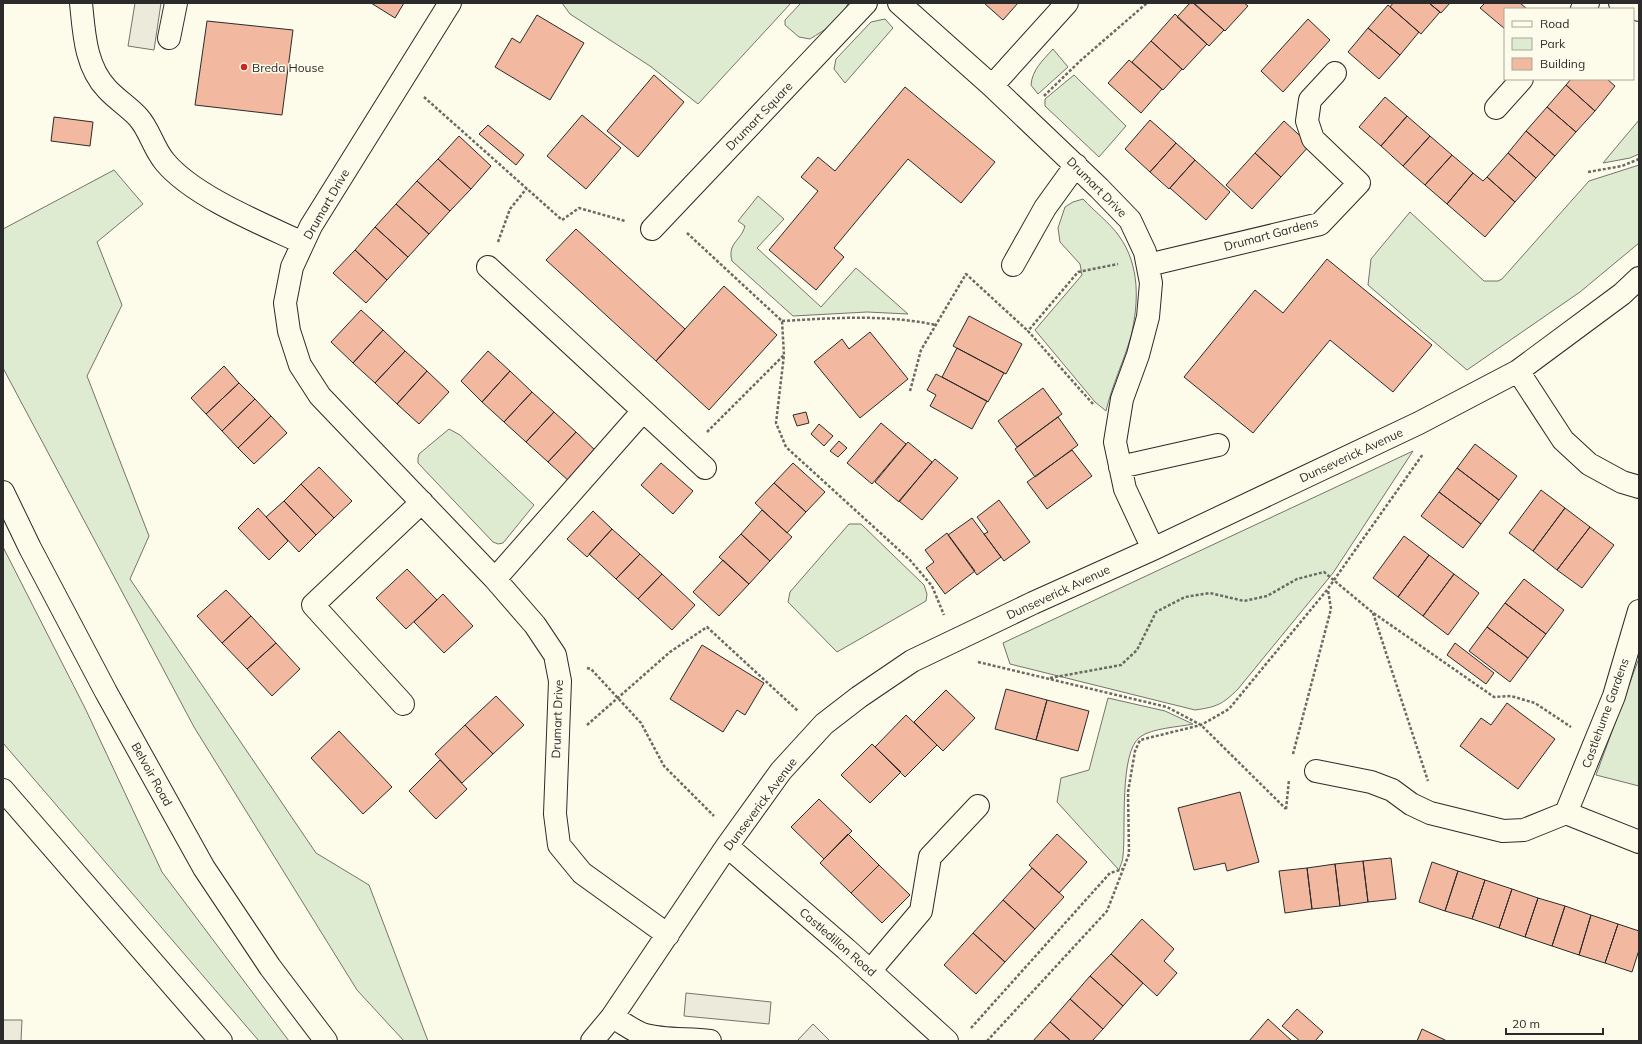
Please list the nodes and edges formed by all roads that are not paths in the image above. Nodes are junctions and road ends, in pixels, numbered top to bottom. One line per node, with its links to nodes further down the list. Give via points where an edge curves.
1 (81, 3): 16 (main road, via 90,62 96,75 107,90 139,118 165,162 207,196)
2 (176, 3): 9 (main road)
3 (450, 3): 16 (main road, Drumart Drive, via 311,226)
4 (866, 3): 15 (main road, Drumart Square)
5 (899, 3): 12 (main road, Drumart Drive)
6 (1067, 3): 12 (main road)
7 (1620, 3): 8 (main road)
8 (1634, 8)
9 (169, 38)
10 (1335, 73): 17 (main road, Drumart Gardens, via 1310,100 1307,121 1313,139 1359,183 1320,224)
11 (1521, 80): 13 (main road)
12 (992, 86): 14 (main road, Drumart Drive)
13 (1496, 108)
14 (1076, 165): 17 (main road, Drumart Drive, via 1130,220); 18 (main road, via 1045,208)
15 (652, 229)
16 (303, 243): 28 (main road, Drumart Drive, via 292,267 285,303 289,331 300,365 320,396)
17 (1147, 261): 25 (main road, Drumart Drive, via 1151,283 1148,317 1122,399 1115,442)
18 (1013, 264)
19 (488, 268): 22 (main road)
20 (1639, 278): 21 (main road, Dunseverick Avenue, via 1622,294)
21 (1518, 370): 26 (main road, via 1563,440 1589,464 1622,482); 29 (main road, Dunseverick Avenue, via 1427,418)
22 (643, 411): 24 (main road); 30 (main road)
23 (1218, 445): 25 (main road)
24 (705, 468)
25 (1120, 468): 29 (main road, Drumart Drive, via 1125,489)
26 (1639, 487)
27 (3, 492): 43 (main road, Belvoir Road, via 106,692 204,868 270,967)
28 (422, 502): 30 (main road, Drumart Drive); 32 (main road, via 313,605)
29 (1153, 549): 37 (main road, Dunseverick Avenue, via 912,661 859,697 819,730 781,771)
30 (495, 579): 39 (main road, Drumart Drive, via 535,625 555,655 560,681 555,814 559,845 582,873)
31 (1639, 611): 36 (main road, Castlehume Gardens, via 1614,696)
32 (403, 704)
33 (1316, 770): 36 (main road, via 1371,782 1392,790 1411,804 1430,813 1503,831 1524,830)
34 (3, 790): 42 (main road)
35 (978, 806): 40 (main road, via 930,856 921,911)
36 (1566, 812): 38 (main road)
37 (730, 841): 39 (main road, Dunseverick Avenue); 40 (main road, Castledillon Road)
38 (1639, 842)
39 (668, 935): 41 (main road, Dunseverick Avenue)
40 (870, 971): 46 (main road, Castledillon Road)
41 (612, 1017): 44 (main road, Dunseverick Avenue); 45 (main road, via 647,1035)
42 (221, 1041)
43 (326, 1041)
44 (592, 1041)
45 (710, 1041)
46 (947, 1041)

